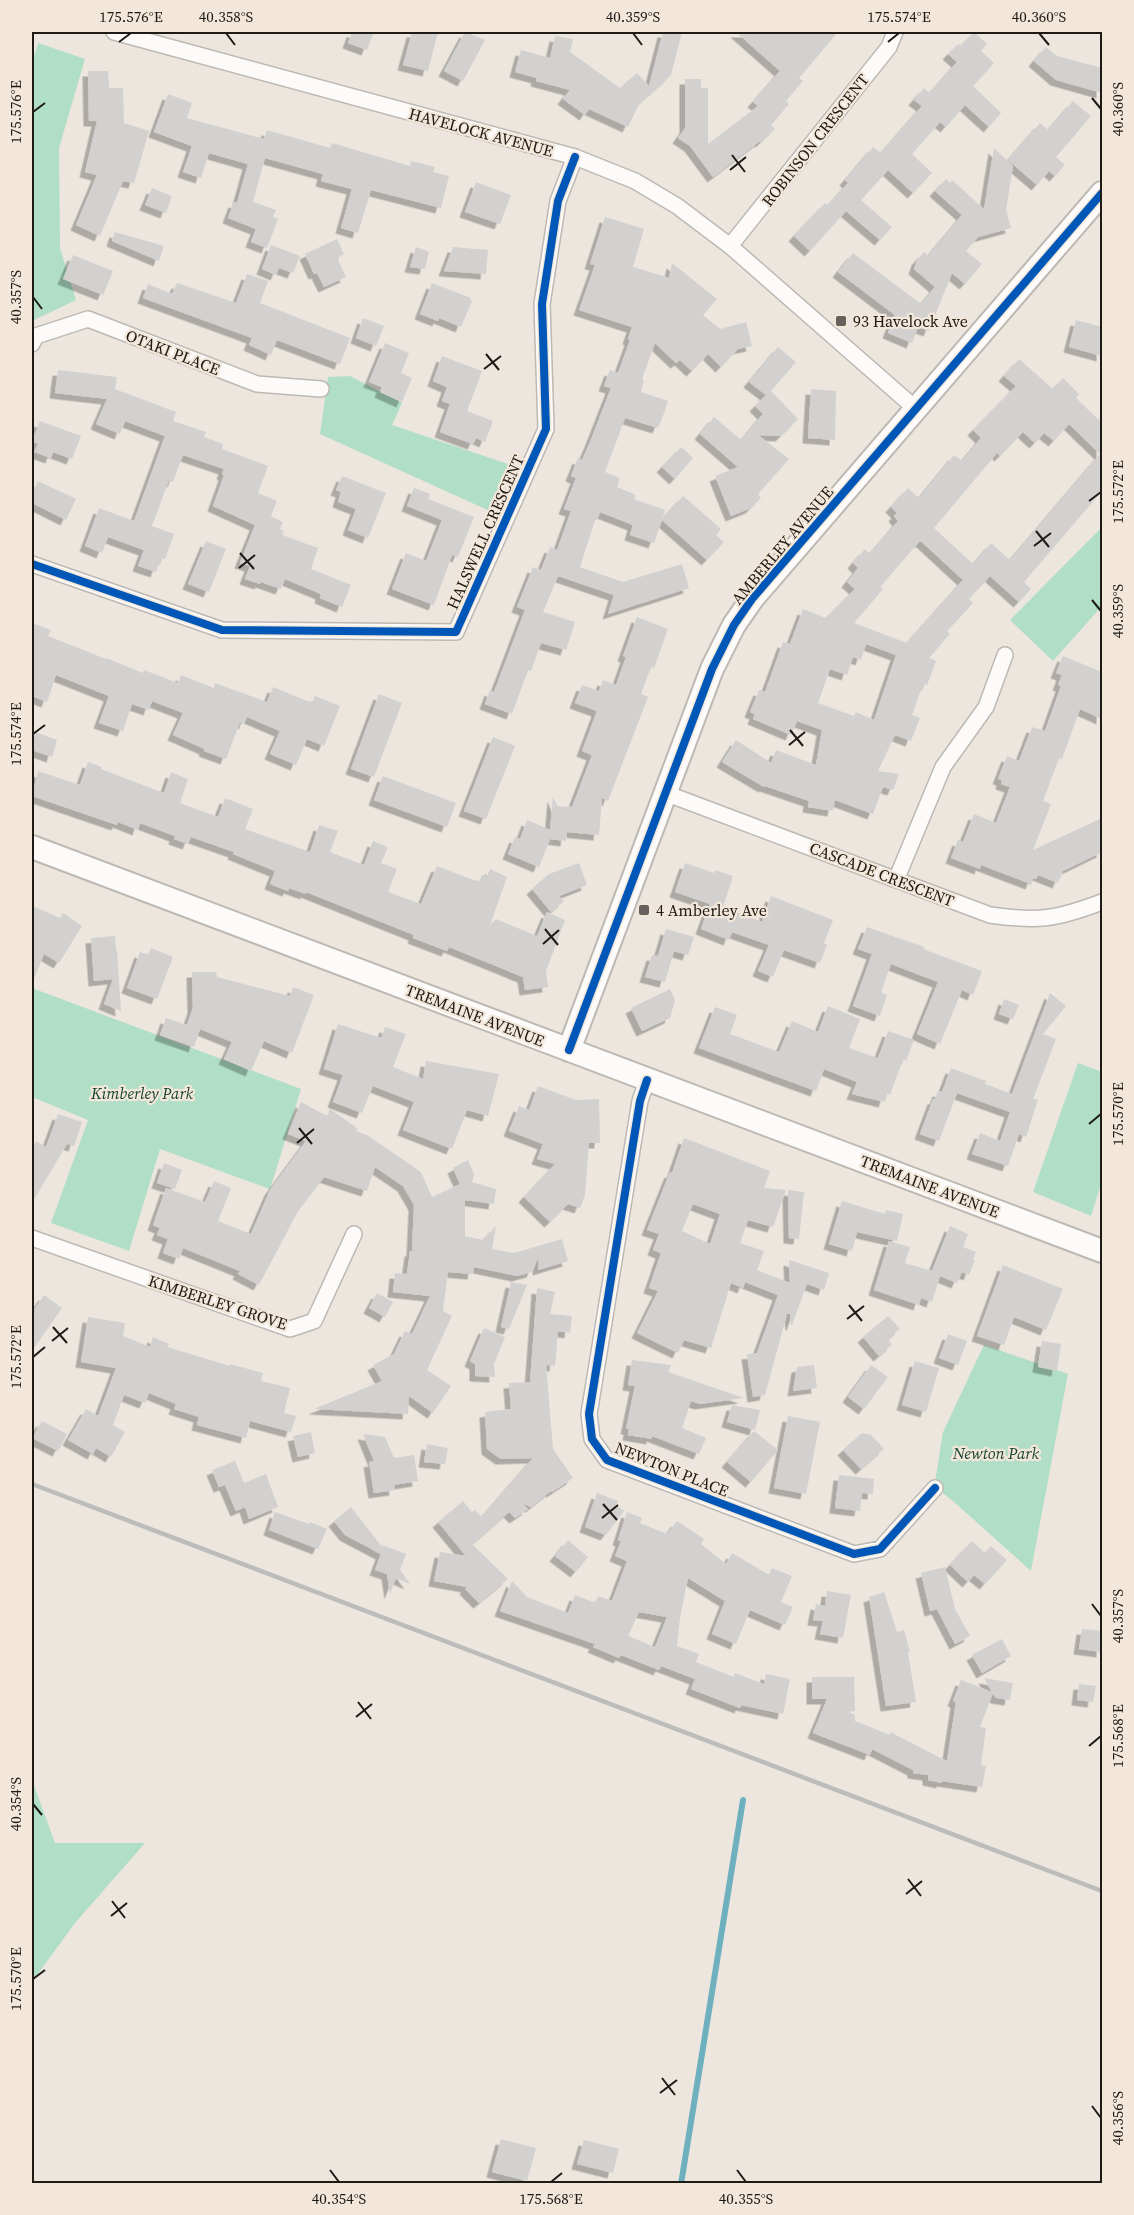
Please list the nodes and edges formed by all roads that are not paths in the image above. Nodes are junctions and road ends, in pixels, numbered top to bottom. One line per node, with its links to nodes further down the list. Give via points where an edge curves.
1 (114, 32): 3 (street, HAVELOCK AVENUE)
2 (896, 32): 5 (street, ROBINSON CRESCENT, via 889,47)
3 (575, 157): 5 (street, HAVELOCK AVENUE, via 635,181 677,206); 9 (street, HALSWELL CRESCENT, via 558,201 542,304 546,429 456,632 222,630)
4 (1102, 193): 8 (main road, AMBERLEY AVENUE)
5 (730, 246): 8 (street, HAVELOCK AVENUE)
6 (32, 345): 7 (street, OTAKI PLACE, via 36,336 88,319 257,384)
7 (321, 389)
8 (916, 409): 11 (main road, AMBERLEY AVENUE, via 734,625 712,669)
9 (32, 564)
10 (1005, 655): 13 (street, via 986,707 943,767)
11 (665, 793): 13 (street, CASCADE CRESCENT); 15 (main road, AMBERLEY AVENUE)
12 (32, 847): 15 (main road, TREMAINE AVENUE)
13 (896, 880): 14 (street, CASCADE CRESCENT, via 990,915 1021,920 1046,920)
14 (1102, 902)
15 (569, 1050): 16 (main road, TREMAINE AVENUE)
16 (647, 1080): 19 (main road, TREMAINE AVENUE); 20 (street, NEWTON PLACE, via 640,1101 589,1414 592,1439 607,1460 854,1554 880,1549)
17 (354, 1234): 18 (street, KIMBERLEY GROVE, via 314,1321 290,1329)
18 (32, 1238)
19 (1095, 1248)
20 (935, 1488)

